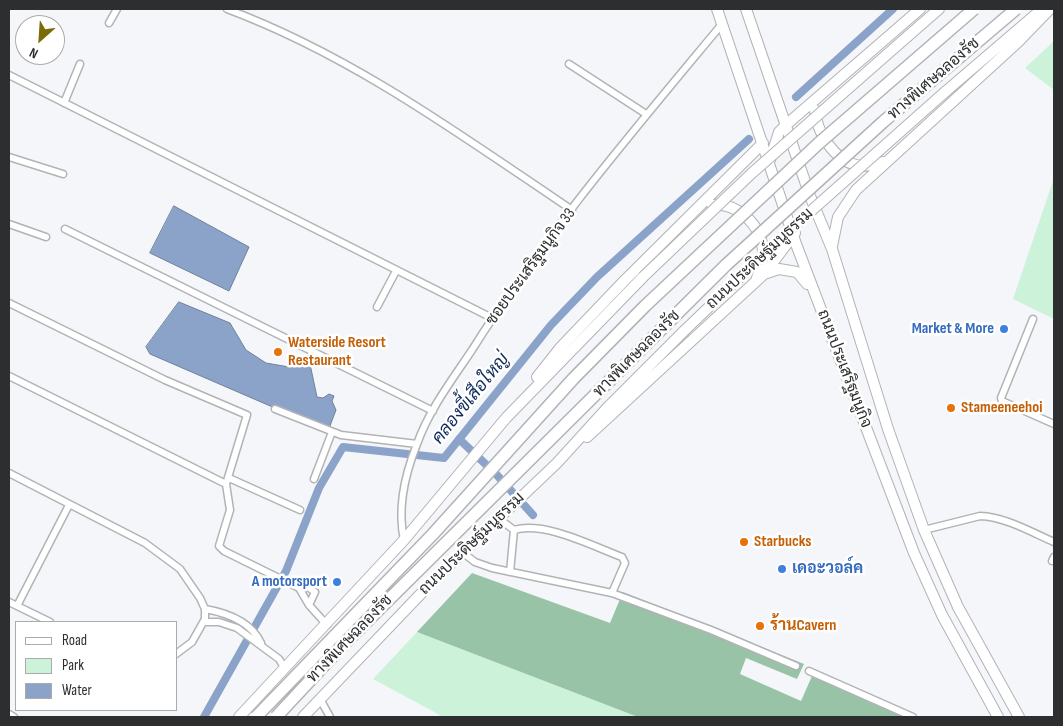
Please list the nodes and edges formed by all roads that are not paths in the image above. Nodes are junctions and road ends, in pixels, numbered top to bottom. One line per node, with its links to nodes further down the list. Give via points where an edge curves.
1 (117, 9): 11 (street)
2 (230, 9): 26 (street, via 321,50 378,82)
3 (717, 9): 12 (main road, ถนนประเสริฐมนูกิจ)
4 (920, 9): 16 (main road)
5 (939, 9): 44 (main road, bridge, via 752,173 643,278)
6 (974, 9): 79 (highway, ทางพิเศษฉลองรัช, bridge, via 819,143 645,306 573,379 433,534)
7 (1016, 9): 80 (highway, ทางพิเศษฉลองรัช, bridge, via 890,116 726,265 344,644)
8 (1042, 9): 48 (main road, ถนนประดิษฐ์มนูธรรม, bridge, via 798,223 607,408)
9 (1050, 9): 22 (main road)
10 (747, 10): 19 (main road, ถนนประเสริฐมนูกิจ)
11 (109, 23)
12 (722, 24): 18 (street, ซอยประเสริฐมนูกิจ 33); 20 (main road, ถนนประเสริฐมนูกิจ)
13 (80, 64): 17 (street)
14 (569, 64): 18 (street)
15 (9, 75): 17 (street)
16 (821, 95): 19 (main road); 22 (main road, via 815,109 816,119 830,145 841,157 862,166)
17 (64, 103): 33 (street)
18 (646, 114): 26 (street, ซอยประเสริฐมนูกิจ 33)
19 (787, 124): 23 (main road, via 774,142); 25 (main road, ถนนประเสริฐมนูกิจ)
20 (763, 143): 23 (main road, ถนนประเสริฐมนูกิจ); 27 (main road)
21 (9, 156): 24 (street)
22 (885, 162): 32 (main road, via 846,202 836,222)
23 (770, 166): 30 (main road, ถนนประเสริฐมนูกิจ)
24 (64, 174)
25 (810, 196): 30 (main road, via 808,208); 32 (main road, ถนนประเสริฐมนูกิจ)
26 (572, 210): 39 (street, ซอยประเสริฐมนูกิจ 33)
27 (689, 217): 35 (main road, via 714,205 736,208 747,217 762,241 764,252); 44 (main road, via 560,348)
28 (9, 224): 31 (street)
29 (65, 229): 43 (street)
30 (794, 236): 34 (main road); 36 (main road, ถนนประเสริฐมนูกิจ)
31 (46, 237)
32 (832, 249): 56 (main road, ถนนประเสริฐมนูกิจ, via 888,429)
33 (396, 271): 38 (street); 39 (street)
34 (764, 274): 35 (main road); 36 (main road, via 779,269 797,272)
35 (755, 282): 48 (main road, via 631,399)
36 (815, 295): 84 (main road, ถนนประเสริฐมนูกิจ, via 930,590)
37 (9, 303): 51 (street, via 164,380 247,415)
38 (378, 308)
39 (492, 318): 43 (street, ซอยประเสริฐมนูกิจ 33)
40 (1033, 319): 45 (street, via 1001,398)
41 (9, 376): 51 (street)
42 (275, 410): 46 (street)
43 (433, 411): 47 (street, ซอยประเสริฐมนูกิจ 33)
44 (506, 418): 57 (main road)
45 (1054, 424)
46 (332, 432): 47 (street); 50 (street)
47 (417, 444): 57 (street, ซอยประเสริฐมนูกิจ 33, via 402,497)
48 (557, 463): 54 (main road, ถนนประดิษฐ์มนูธรรม)
49 (9, 473): 52 (street)
50 (314, 479)
51 (227, 481): 53 (street); 61 (street, via 230,510 219,546)
52 (69, 505): 65 (street); 66 (street, via 162,554 194,586)
53 (300, 510)
54 (498, 518): 55 (street); 59 (main road, ถนนประดิษฐ์มนูธรรม)
55 (514, 530): 60 (street); 62 (street, via 522,527 553,531 622,557 625,563)
56 (924, 530): 58 (street, via 980,516 1001,520); 85 (main road, ถนนประเสริฐมนูกิจ, via 958,607)
57 (404, 540): 69 (main road)
58 (1054, 542)
59 (462, 552): 60 (street, via 482,565); 75 (main road, ถนนประดิษฐ์มนูธรรม)
60 (510, 572): 62 (street)
61 (299, 588): 64 (street); 64 (street, via 308,587 315,592)
62 (612, 593): 72 (street)
63 (9, 602): 65 (street)
64 (309, 605): 69 (street)
65 (17, 606): 67 (street)
66 (205, 609): 68 (street); 70 (street, via 232,617 250,627)
67 (48, 621)
68 (204, 622): 70 (street, via 231,625); 71 (street, via 192,642)
69 (327, 625): 73 (main road)
70 (261, 643): 73 (street, via 280,659)
71 (178, 652)
72 (796, 666)
73 (285, 669): 78 (main road)
74 (809, 671): 83 (street)
75 (320, 699): 81 (main road, ถนนประดิษฐ์มนูธรรม); 82 (street)
76 (9, 714): 77 (street)
77 (14, 717)
78 (239, 717)
79 (256, 717)
80 (276, 717)
81 (303, 717)
82 (330, 717)
83 (913, 717)
84 (998, 717)
85 (1019, 717)

